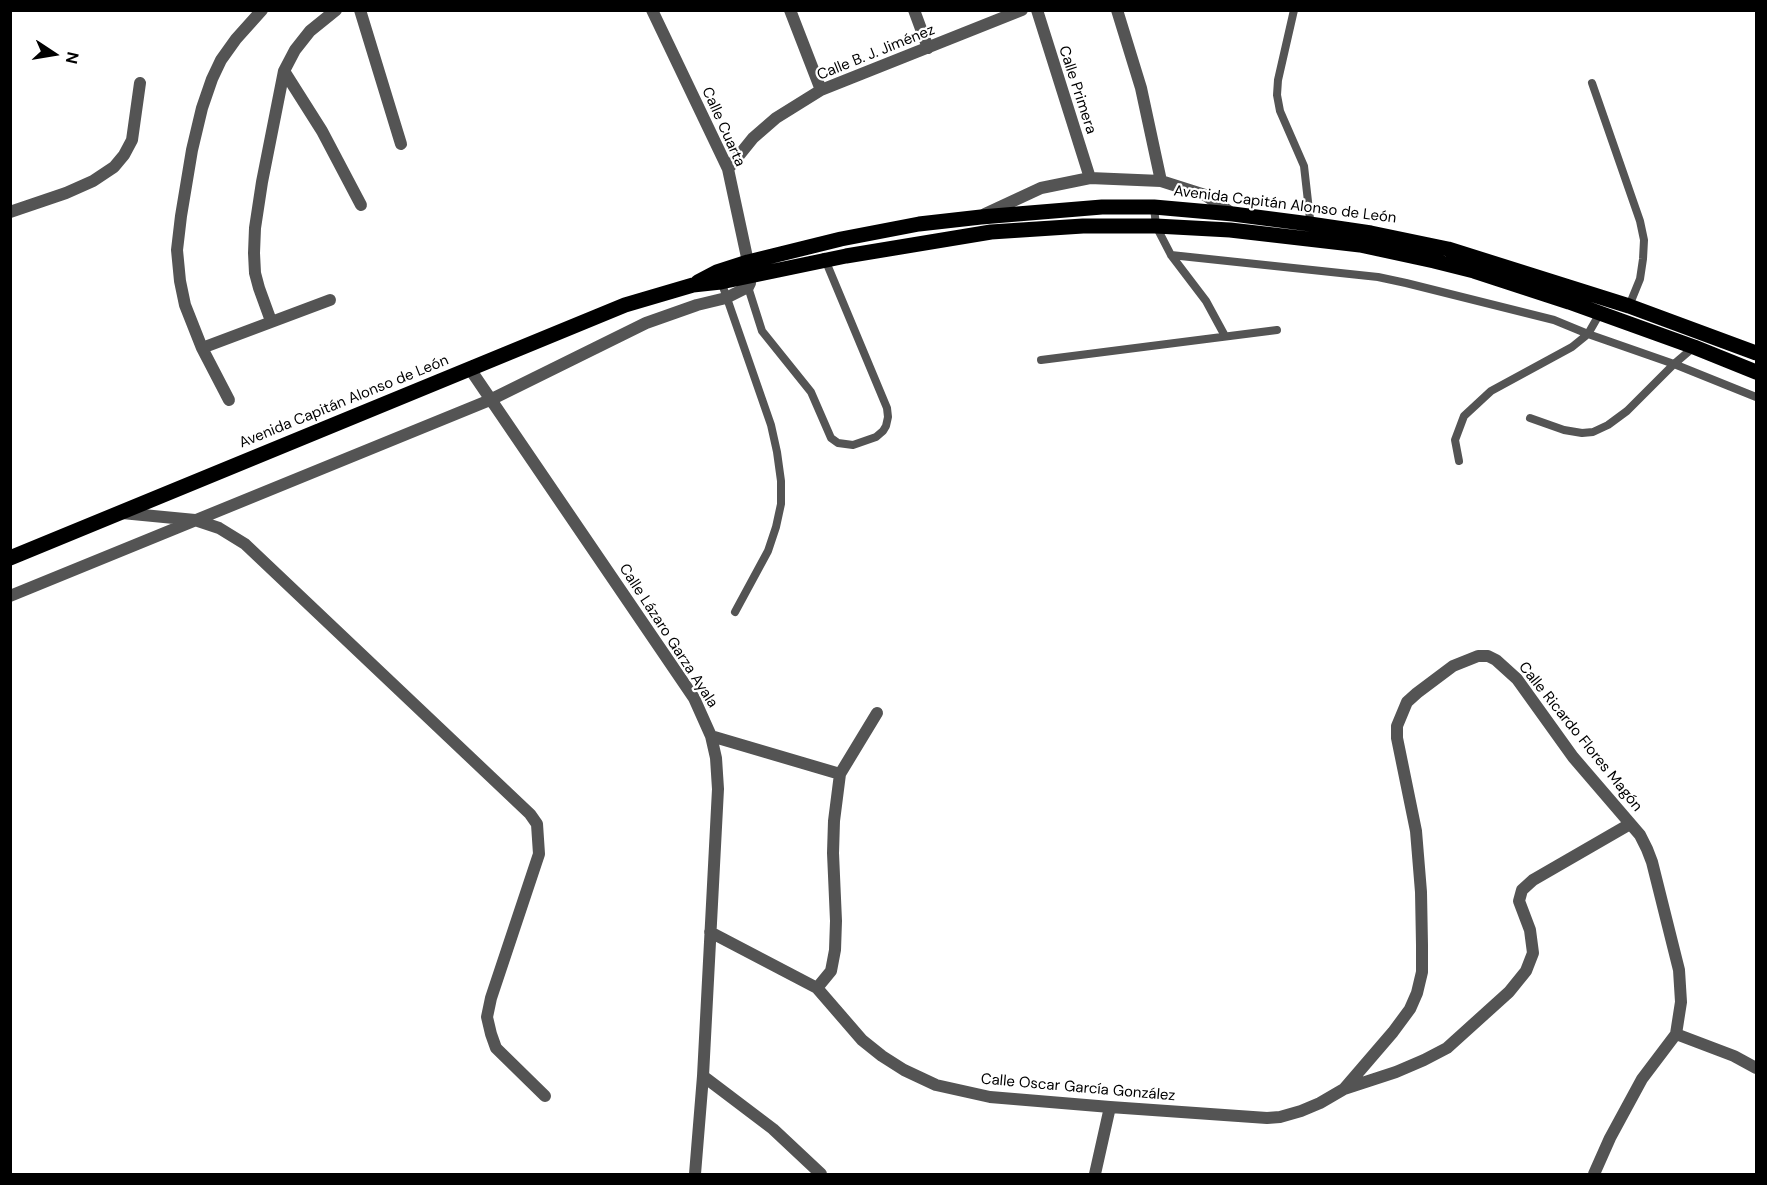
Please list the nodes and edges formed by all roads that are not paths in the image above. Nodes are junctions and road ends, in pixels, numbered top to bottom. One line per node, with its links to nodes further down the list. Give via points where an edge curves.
1 (262, 10): 41 (street, via 221,60 202,108 192,150 177,250 185,305)
2 (336, 10): 12 (street, via 310,31)
3 (360, 10): 16 (street)
4 (652, 10): 17 (street, Calle Cuarta)
5 (790, 10): 15 (street)
6 (914, 10): 11 (street)
7 (1023, 10): 11 (street, Calle B. J. Jiménez)
8 (1036, 10): 18 (street, Calle Primera)
9 (1117, 10): 19 (street, via 1141,88)
10 (1294, 10): 26 (lane, via 1277,95 1304,165)
11 (928, 48): 15 (street, Calle B. J. Jiménez)
12 (284, 71): 20 (street, via 322,131); 36 (street, via 255,228 255,273)
13 (140, 83): 22 (street, via 132,140 114,167 93,182)
14 (1592, 83): 34 (lane, via 1644,240 1640,279)
15 (821, 90): 17 (street, Calle B. J. Jiménez, via 776,118 753,138)
16 (401, 144)
17 (728, 169): 30 (street, Calle Cuarta)
18 (1090, 178): 19 (street); 24 (street, via 1041,188)
19 (1161, 181): 23 (street, via 1205,195)
20 (361, 205)
21 (1154, 207): 23 (main road, Avenida Capitán Alonso de León); 24 (main road, Avenida Capitán Alonso de León, via 1102,207); 25 (lane)
22 (10, 212)
23 (1233, 214): 26 (main road, Avenida Capitán Alonso de León)
24 (981, 217): 27 (main road, Avenida Capitán Alonso de León, via 919,224)
25 (1156, 226): 26 (main road, Avenida Capitán Alonso de León); 28 (lane); 29 (main road, Avenida Capitán Alonso de León, via 991,232)
26 (1311, 231): 34 (main road, Avenida Capitán Alonso de León, via 1371,233 1448,249); 35 (main road, Avenida Capitán Alonso de León, via 1474,271)
27 (820, 245): 29 (lane); 30 (main road, Avenida Capitán Alonso de León)
28 (1171, 255): 38 (lane, via 1378,277 1554,320); 39 (lane, via 1206,301)
29 (825, 261): 30 (main road, Avenida Capitán Alonso de León); 30 (lane, via 887,408 883,431 853,445 831,438 811,392 762,331)
30 (749, 275): 31 (main road, Avenida Capitán Alonso de León); 32 (street)
31 (720, 277): 32 (lane); 45 (main road, Avenida Capitán Alonso de León, via 625,305)
32 (726, 298): 49 (street, via 646,323); 56 (lane, via 771,425 781,481 781,504 768,551)
33 (330, 300): 36 (street)
34 (1629, 306): 42 (main road, Avenida Capitán Alonso de León)
35 (1600, 313): 38 (lane); 40 (main road, Avenida Capitán Alonso de León)
36 (271, 321): 41 (street)
37 (1277, 330): 39 (lane)
38 (1588, 334): 44 (lane); 51 (lane, via 1572,347 1491,391 1474,406 1464,416 1455,440)
39 (1225, 336): 43 (lane)
40 (1694, 347): 44 (lane); 46 (main road, Avenida Capitán Alonso de León)
41 (202, 348): 48 (street)
42 (1756, 353)
43 (1041, 360)
44 (1674, 364): 47 (lane); 50 (lane, via 1627,411 1593,432 1564,430)
45 (470, 369): 49 (street, Calle Lázaro Garza Ayala); 52 (main road, Avenida Capitán Alonso de León)
46 (1756, 372)
47 (1756, 397)
48 (229, 400)
49 (490, 400): 53 (street); 59 (street, Calle Lázaro Garza Ayala, via 694,698)
50 (1530, 418)
51 (1459, 461)
52 (122, 513): 53 (street); 54 (main road, Avenida Capitán Alonso de León)
53 (195, 520): 55 (street); 68 (street, via 219,528 245,544 537,824 539,854 487,1017 496,1048)
54 (10, 558)
55 (10, 596)
56 (735, 612)
57 (1488, 656): 61 (street, Calle Ricardo Flores Magón, via 1516,679 1573,757); 67 (street, Calle Oscar García González, via 1453,666 1407,702 1397,726 1416,831 1422,972 1410,1009)
58 (877, 713): 60 (street)
59 (711, 736): 60 (street); 62 (street, Calle Lázaro Garza Ayala, via 718,789)
60 (840, 774): 63 (street, via 833,853 835,950 831,971)
61 (1630, 824): 64 (street, Calle Ricardo Flores Magón, via 1640,835 1652,862 1680,970); 67 (street, Calle Oscar García González, via 1521,890 1519,901 1530,930 1533,953 1526,971 1509,992 1447,1048 1396,1072)
62 (710, 932): 63 (street, Calle Oscar García González); 66 (street, Calle Lázaro Garza Ayala)
63 (817, 988): 69 (street, Calle Oscar García González, via 862,1040 904,1070 936,1085 990,1097)
64 (1676, 1034): 65 (street); 73 (street, Calle Ricardo Flores Magón, via 1642,1078)
65 (1756, 1068)
66 (703, 1076): 70 (street, Calle Lázaro Garza Ayala); 71 (street, via 773,1129)
67 (1344, 1089): 69 (street, Calle Oscar García González, via 1310,1107 1267,1118)
68 (545, 1096)
69 (1110, 1107): 72 (street)
70 (695, 1174)
71 (821, 1174)
72 (1095, 1174)
73 (1594, 1174)

